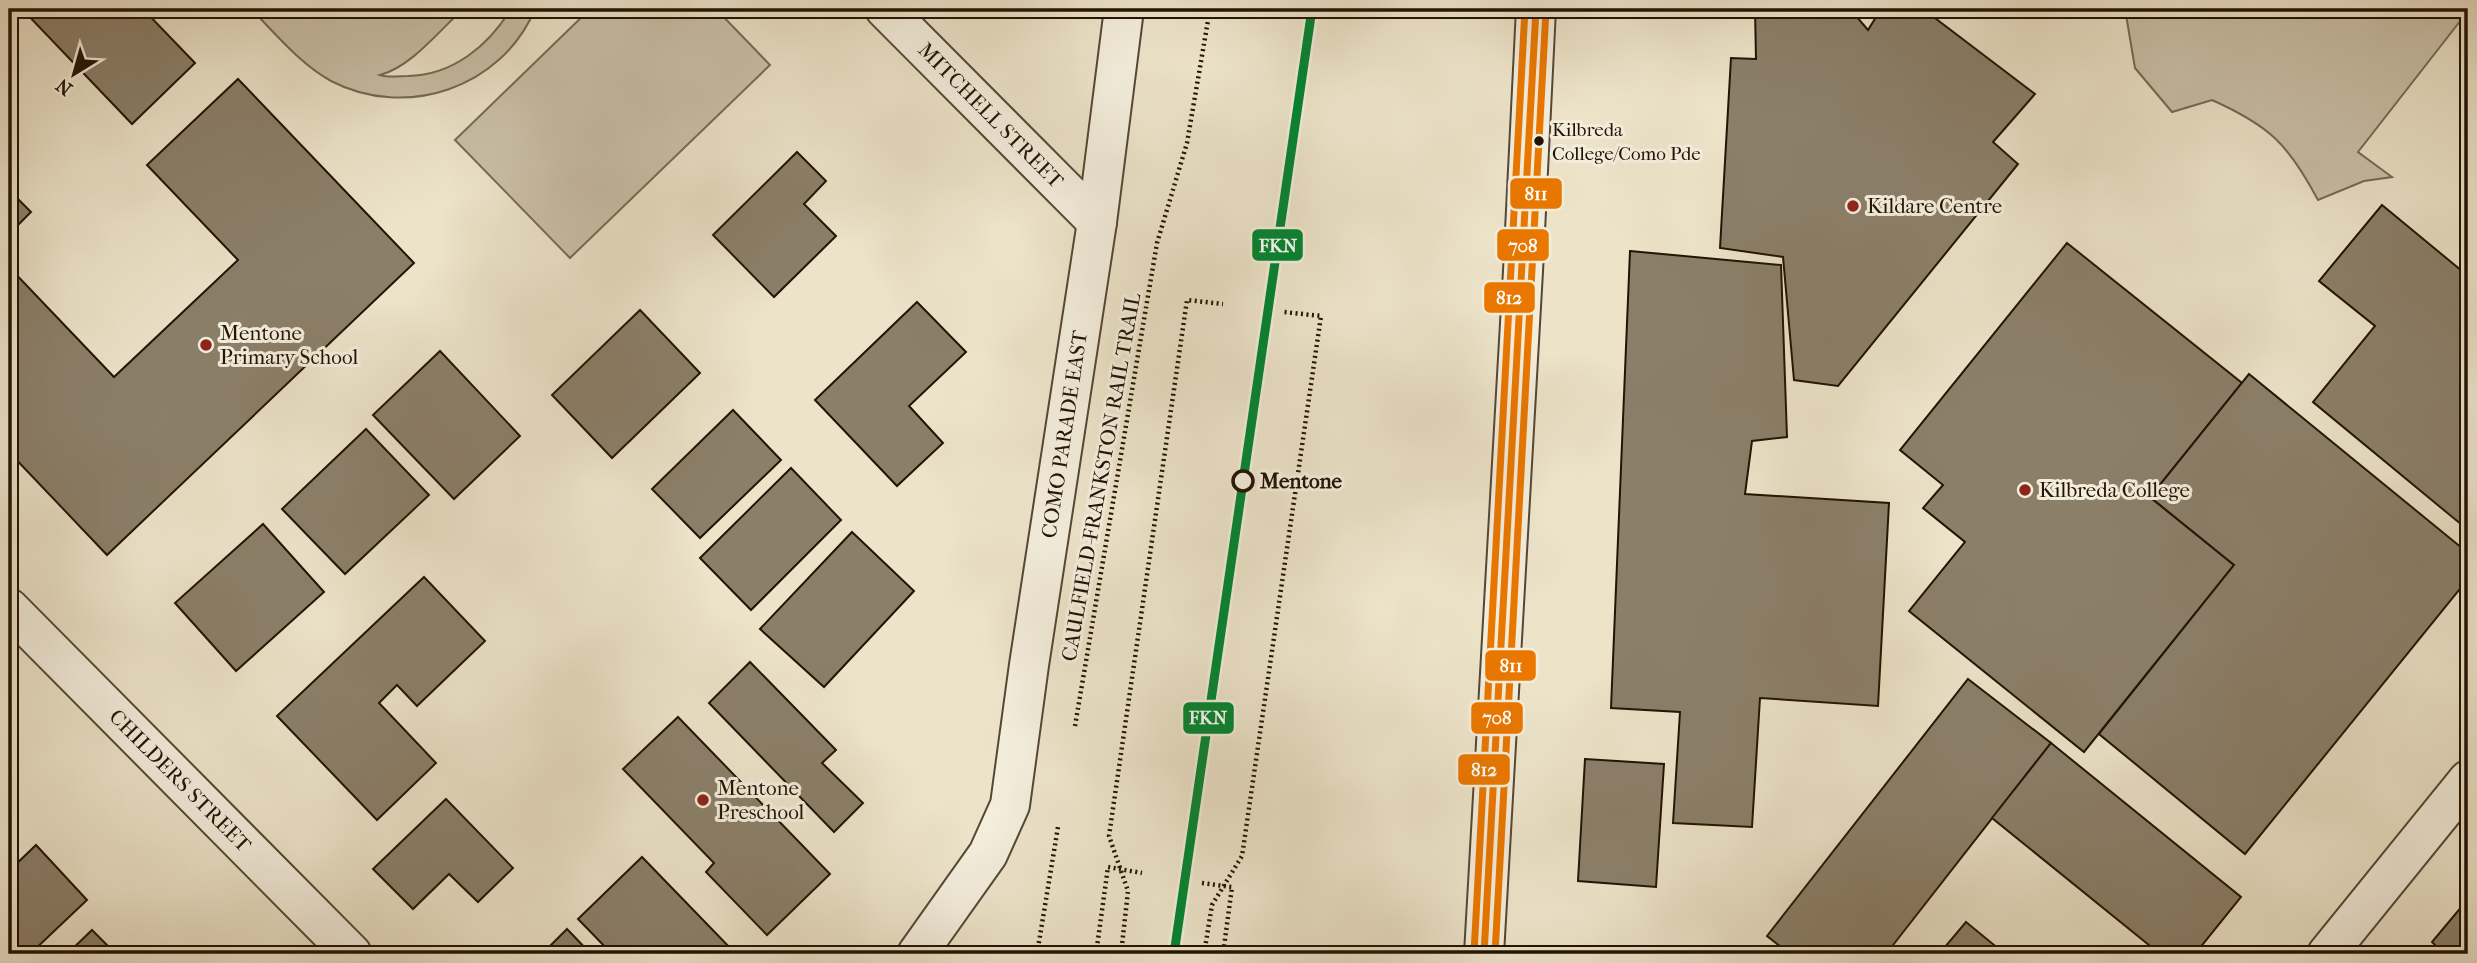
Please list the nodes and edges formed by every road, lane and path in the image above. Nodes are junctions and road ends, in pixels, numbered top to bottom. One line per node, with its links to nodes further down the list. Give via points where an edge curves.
1 (885, 9): 5 (street, MITCHELL STREET)
2 (1124, 9): 5 (street, COMO PARADE EAST)
3 (1210, 9): 9 (path, CAULFIELD-FRANKSTON RAIL TRAIL, via 1187,143 1157,243)
4 (1536, 9): 21 (street)
5 (1097, 222): 15 (street, COMO PARADE EAST, via 1010,805 988,854)
6 (1223, 304): 18 (path, via 1187,300 1109,836 1128,891)
7 (1284, 312): 19 (path, via 1321,316 1242,856 1212,905)
8 (9, 608): 14 (street, CHILDERS STREET)
9 (1074, 734)
10 (2468, 780): 22 (street)
11 (1060, 817): 16 (path)
12 (1142, 873): 17 (path, via 1108,867)
13 (1202, 883): 20 (path, via 1232,887)
14 (352, 954)
15 (917, 954)
16 (1037, 954)
17 (1096, 954)
18 (1121, 954)
19 (1204, 954)
20 (1223, 954)
21 (1484, 954)
22 (2326, 954)

